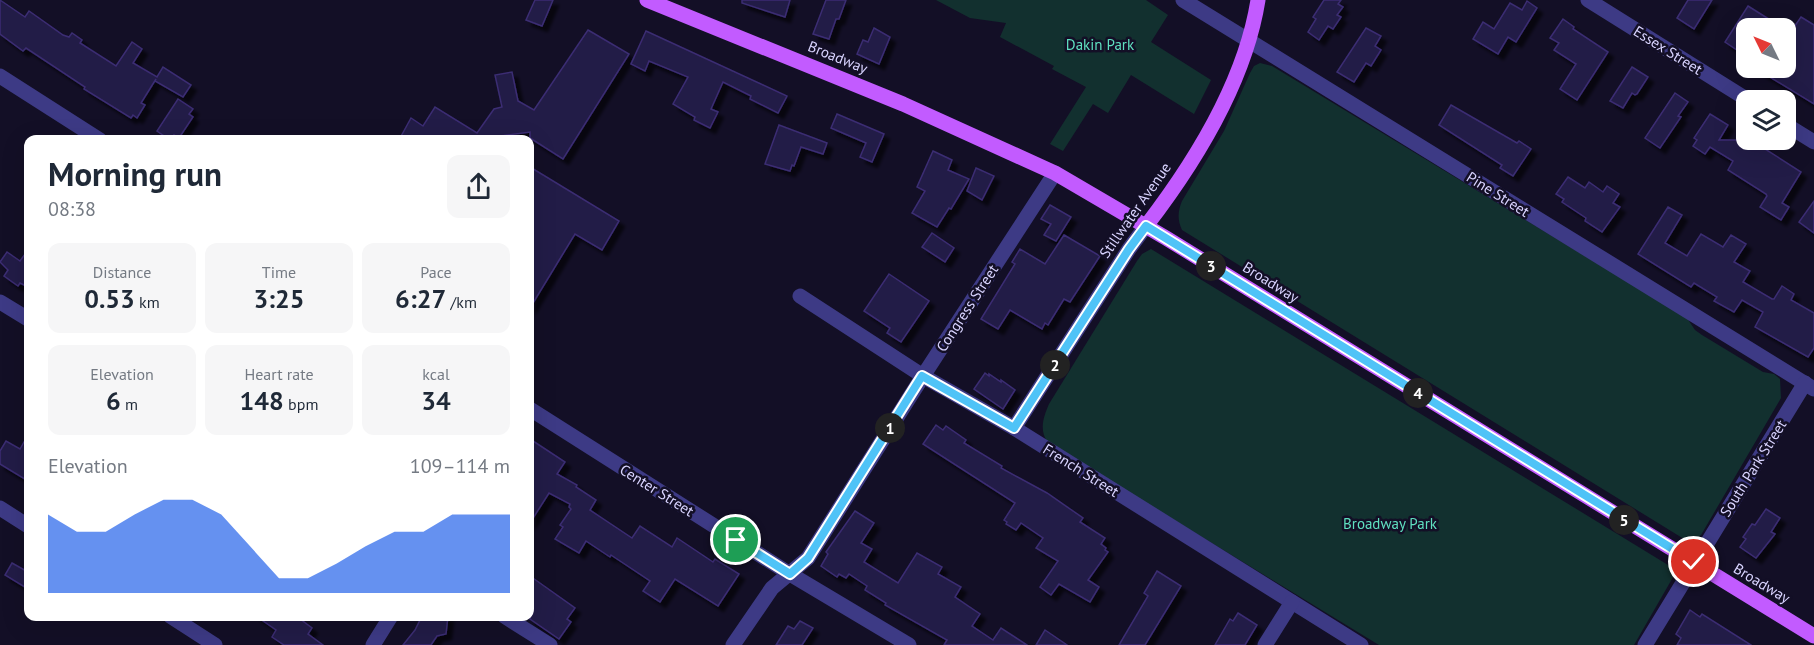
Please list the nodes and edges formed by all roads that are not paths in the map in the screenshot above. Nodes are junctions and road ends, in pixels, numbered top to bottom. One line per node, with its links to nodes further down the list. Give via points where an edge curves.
1 (647, 0): 11 (main road, Broadway, via 903,104)
2 (1183, 0): 5 (street, Pine Street)
3 (1258, 0): 5 (main road, Stillwater Avenue)
4 (1588, 0): 7 (street, Essex Street)
5 (1249, 41): 12 (main road, Stillwater Avenue, via 1228,97 1172,194); 17 (street, Pine Street)
6 (0, 76): 9 (street)
7 (1736, 92)
8 (1796, 131): 10 (street)
9 (92, 135)
10 (1814, 142)
11 (1055, 173): 12 (main road, Broadway); 16 (street, Congress Street)
12 (1146, 226): 19 (street, Stillwater Avenue); 22 (main road, Broadway)
13 (800, 296): 16 (street, French Street)
14 (0, 302): 15 (street)
15 (24, 317)
16 (922, 376): 19 (street, French Street); 23 (street, Congress Street, via 808,558)
17 (1809, 386): 22 (street, South Park Street)
18 (534, 412): 23 (street, Center Street)
19 (1014, 428): 24 (street, French Street)
20 (0, 508): 21 (street)
21 (24, 523)
22 (1694, 562): 28 (main road, Broadway); 36 (street, South Park Street)
23 (790, 574): 32 (street, Congress Street, via 772,588); 33 (street, Center Street)
24 (1292, 602): 34 (street); 35 (street, French Street)
25 (178, 621): 29 (street)
26 (388, 621): 30 (street)
27 (512, 621): 31 (street)
28 (1814, 636)
29 (215, 645)
30 (373, 645)
31 (550, 645)
32 (733, 645)
33 (909, 645)
34 (1265, 645)
35 (1361, 645)
36 (1645, 645)

